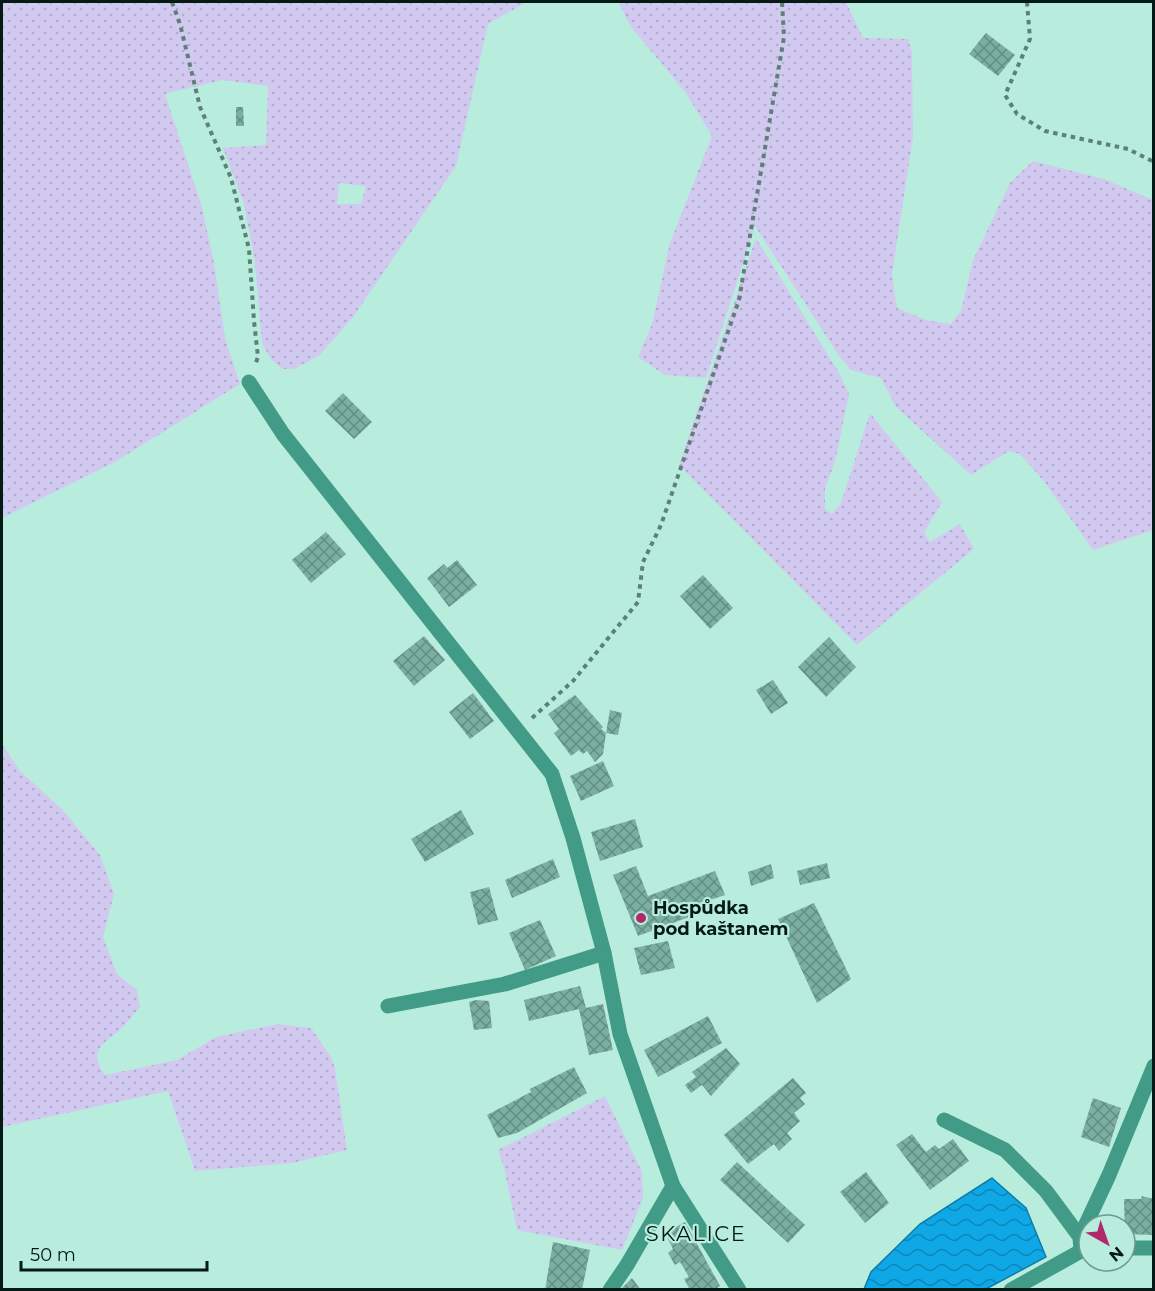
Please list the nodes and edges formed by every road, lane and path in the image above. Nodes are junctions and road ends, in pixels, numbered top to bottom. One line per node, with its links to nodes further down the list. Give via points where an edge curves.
1 (172, 2): 5 (path, via 200,107 231,178 249,249 258,357)
2 (782, 2): 6 (path, via 784,37 739,300 661,525 643,562 638,602 573,681)
3 (1027, 2): 4 (path, via 1030,39 1005,95 1017,114 1045,131 1128,149)
4 (1154, 162)
5 (249, 382): 6 (street, via 283,434)
6 (518, 731): 7 (street, via 552,774)
7 (604, 952): 8 (street, via 505,984); 11 (street, via 620,1034)
8 (388, 1006)
9 (1154, 1066): 12 (street)
10 (944, 1120): 13 (street, via 1005,1150 1046,1191)
11 (673, 1186): 17 (street); 18 (street)
12 (1095, 1213)
13 (1077, 1237)
14 (1137, 1248): 15 (street)
15 (1154, 1248)
16 (1077, 1250): 19 (street)
17 (610, 1290)
18 (739, 1290)
19 (1011, 1290)

